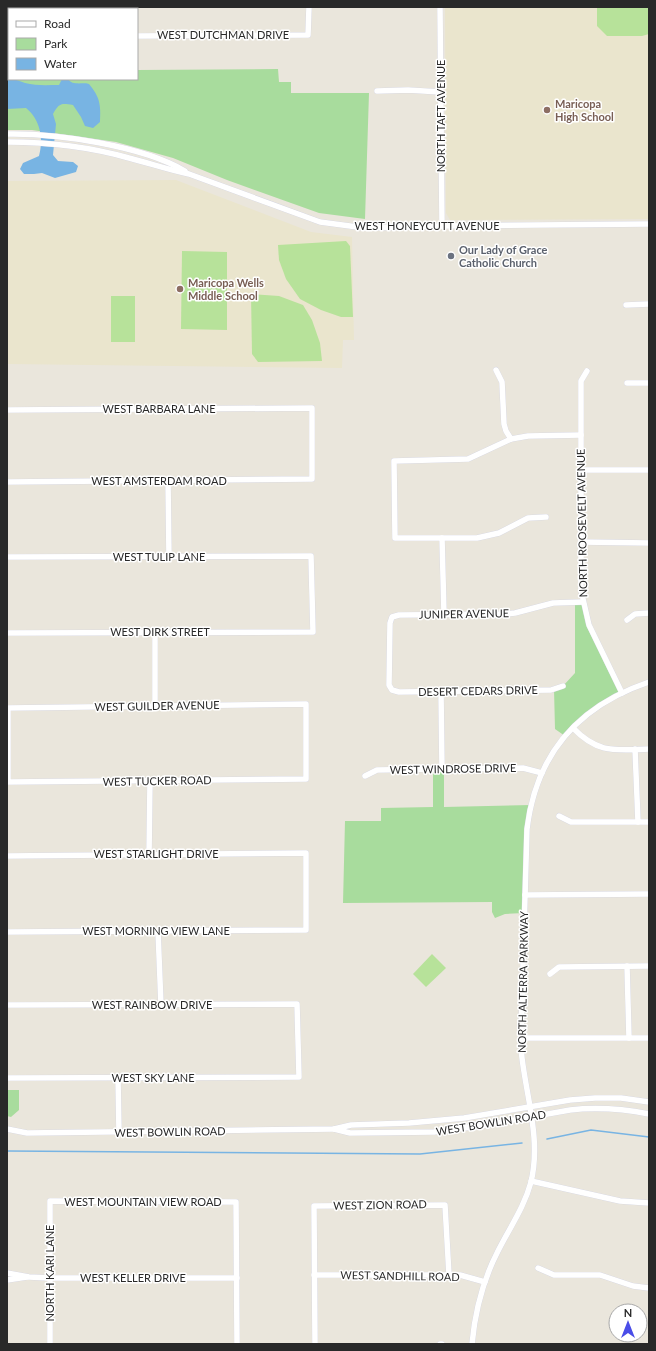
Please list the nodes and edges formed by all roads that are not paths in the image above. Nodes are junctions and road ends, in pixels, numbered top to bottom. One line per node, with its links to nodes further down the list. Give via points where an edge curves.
1 (309, 7): 3 (street, WEST DUTCHMAN DRIVE, via 308,35)
2 (440, 7): 5 (street, NORTH TAFT AVENUE)
3 (138, 36)
4 (377, 91): 5 (street)
5 (440, 92): 10 (street, NORTH TAFT AVENUE)
6 (7, 134): 8 (street, WEST HONEYCUTT AVENUE, via 88,141 130,150 171,163)
7 (7, 142): 8 (street, WEST HONEYCUTT AVENUE, via 62,145 128,157)
8 (189, 174): 10 (street, WEST HONEYCUTT AVENUE, via 320,222 365,228)
9 (649, 224): 10 (street, WEST HONEYCUTT AVENUE)
10 (442, 226)
11 (649, 304): 12 (street)
12 (626, 305)
13 (496, 370): 19 (street, via 502,382 504,424)
14 (587, 371): 18 (street, NORTH ROOSEVELT AVENUE, via 581,382)
15 (627, 383): 16 (street)
16 (649, 383)
17 (7, 410): 22 (street, WEST BARBARA LANE, via 312,408)
18 (581, 435): 19 (street, via 528,436); 20 (street, NORTH ROOSEVELT AVENUE)
19 (511, 439): 26 (street, via 468,459 394,461 395,538)
20 (581, 470): 21 (street); 27 (street, NORTH ROOSEVELT AVENUE)
21 (649, 470)
22 (312, 479): 23 (street, WEST AMSTERDAM ROAD)
23 (168, 481): 24 (street, WEST AMSTERDAM ROAD); 30 (street)
24 (7, 482)
25 (546, 517): 26 (street, via 528,518 499,533 477,538)
26 (442, 538): 33 (street)
27 (581, 542): 28 (street); 31 (street, NORTH ROOSEVELT AVENUE)
28 (649, 543)
29 (7, 557): 30 (street, WEST TULIP LANE)
30 (169, 557): 36 (street, WEST TULIP LANE, via 311,556)
31 (583, 602): 33 (street, JUNIPER AVENUE, via 553,603 506,614); 42 (street, NORTH ROOSEVELT AVENUE, via 590,625)
32 (649, 613): 34 (street, via 635,614)
33 (444, 614): 40 (street, JUNIPER AVENUE, via 399,614 392,617)
34 (627, 620)
35 (155, 632): 36 (street, WEST DIRK STREET); 37 (street, WEST DIRK STREET); 43 (street)
36 (313, 632)
37 (7, 633)
38 (649, 682): 42 (street, NORTH ALTERRA PARKWAY)
39 (563, 686): 41 (street, DESERT CEDARS DRIVE, via 551,690)
40 (392, 690): 41 (street, DESERT CEDARS DRIVE)
41 (441, 692): 49 (street)
42 (622, 693): 45 (street, NORTH ALTERRA PARKWAY, via 604,702)
43 (155, 706): 44 (street, WEST GUILDER AVENUE); 52 (street, WEST GUILDER AVENUE, via 306,704)
44 (8, 708): 46 (street)
45 (573, 728): 47 (street, via 597,746 610,750); 50 (street, NORTH ALTERRA PARKWAY, via 549,759)
46 (8, 745): 53 (street, WEST TUCKER ROAD, via 8,782)
47 (635, 749): 48 (street); 55 (street)
48 (649, 749)
49 (442, 769): 50 (street, WEST WINDROSE DRIVE, via 523,768); 51 (street, WEST WINDROSE DRIVE, via 377,770)
50 (542, 773): 60 (street, NORTH ALTERRA PARKWAY, via 529,816)
51 (365, 776)
52 (306, 779): 53 (street, WEST TUCKER ROAD)
53 (150, 781): 57 (street)
54 (559, 816): 55 (street, via 572,822)
55 (638, 822): 56 (street)
56 (649, 822)
57 (149, 854): 58 (street, WEST STARLIGHT DRIVE); 61 (street, WEST STARLIGHT DRIVE, via 306,853)
58 (7, 856)
59 (649, 894): 60 (street)
60 (525, 895): 69 (street, NORTH ALTERRA PARKWAY)
61 (306, 930): 62 (street, WEST MORNING VIEW LANE)
62 (158, 931): 63 (street, WEST MORNING VIEW LANE); 68 (street)
63 (7, 932)
64 (627, 966): 65 (street); 66 (street, via 559,967); 70 (street)
65 (649, 966)
66 (550, 974)
67 (7, 1005): 68 (street, WEST RAINBOW DRIVE)
68 (161, 1005): 72 (street, WEST RAINBOW DRIVE, via 297,1004)
69 (522, 1038): 70 (street); 76 (street, NORTH ALTERRA PARKWAY, via 522,1056)
70 (629, 1038): 71 (street)
71 (649, 1038)
72 (300, 1077): 74 (street, WEST SKY LANE)
73 (7, 1078): 74 (street, WEST SKY LANE)
74 (118, 1078): 81 (street)
75 (649, 1102): 76 (street, WEST BOWLIN ROAD, via 595,1098)
76 (530, 1108): 78 (street, NORTH ALTERRA PARKWAY); 80 (street, WEST BOWLIN ROAD, via 458,1118 350,1125)
77 (649, 1114): 78 (street, WEST BOWLIN ROAD, via 620,1109 582,1109)
78 (531, 1117): 80 (street, WEST BOWLIN ROAD, via 434,1132 350,1133); 82 (street, NORTH ALTERRA PARKWAY, via 535,1159)
79 (7, 1129): 81 (street, WEST BOWLIN ROAD, via 27,1133)
80 (334, 1129): 81 (street, WEST BOWLIN ROAD)
81 (119, 1133)
82 (531, 1181): 84 (street, via 620,1201); 93 (street, NORTH ALTERRA PARKWAY, via 521,1209 498,1251)
83 (50, 1201): 90 (street, NORTH KARI LANE); 91 (street, WEST MOUNTAIN VIEW ROAD, via 236,1202)
84 (649, 1203)
85 (538, 1268): 94 (street, via 554,1275 600,1276)
86 (7, 1273): 89 (street, WEST KELLER DRIVE)
87 (314, 1275): 88 (street, WEST SANDHILL ROAD); 88 (street, WEST ZION ROAD, via 314,1206 445,1205); 97 (street)
88 (449, 1275): 93 (street, WEST SANDHILL ROAD, via 460,1275)
89 (29, 1277): 90 (street, WEST KELLER DRIVE); 92 (street, WEST KELLER DRIVE)
90 (50, 1278): 91 (street, WEST KELLER DRIVE); 95 (street, NORTH KARI LANE)
91 (237, 1278): 96 (street)
92 (7, 1280)
93 (485, 1282): 98 (street, NORTH ALTERRA PARKWAY, via 476,1315)
94 (649, 1288)
95 (50, 1344)
96 (238, 1344)
97 (315, 1344)
98 (472, 1344)

